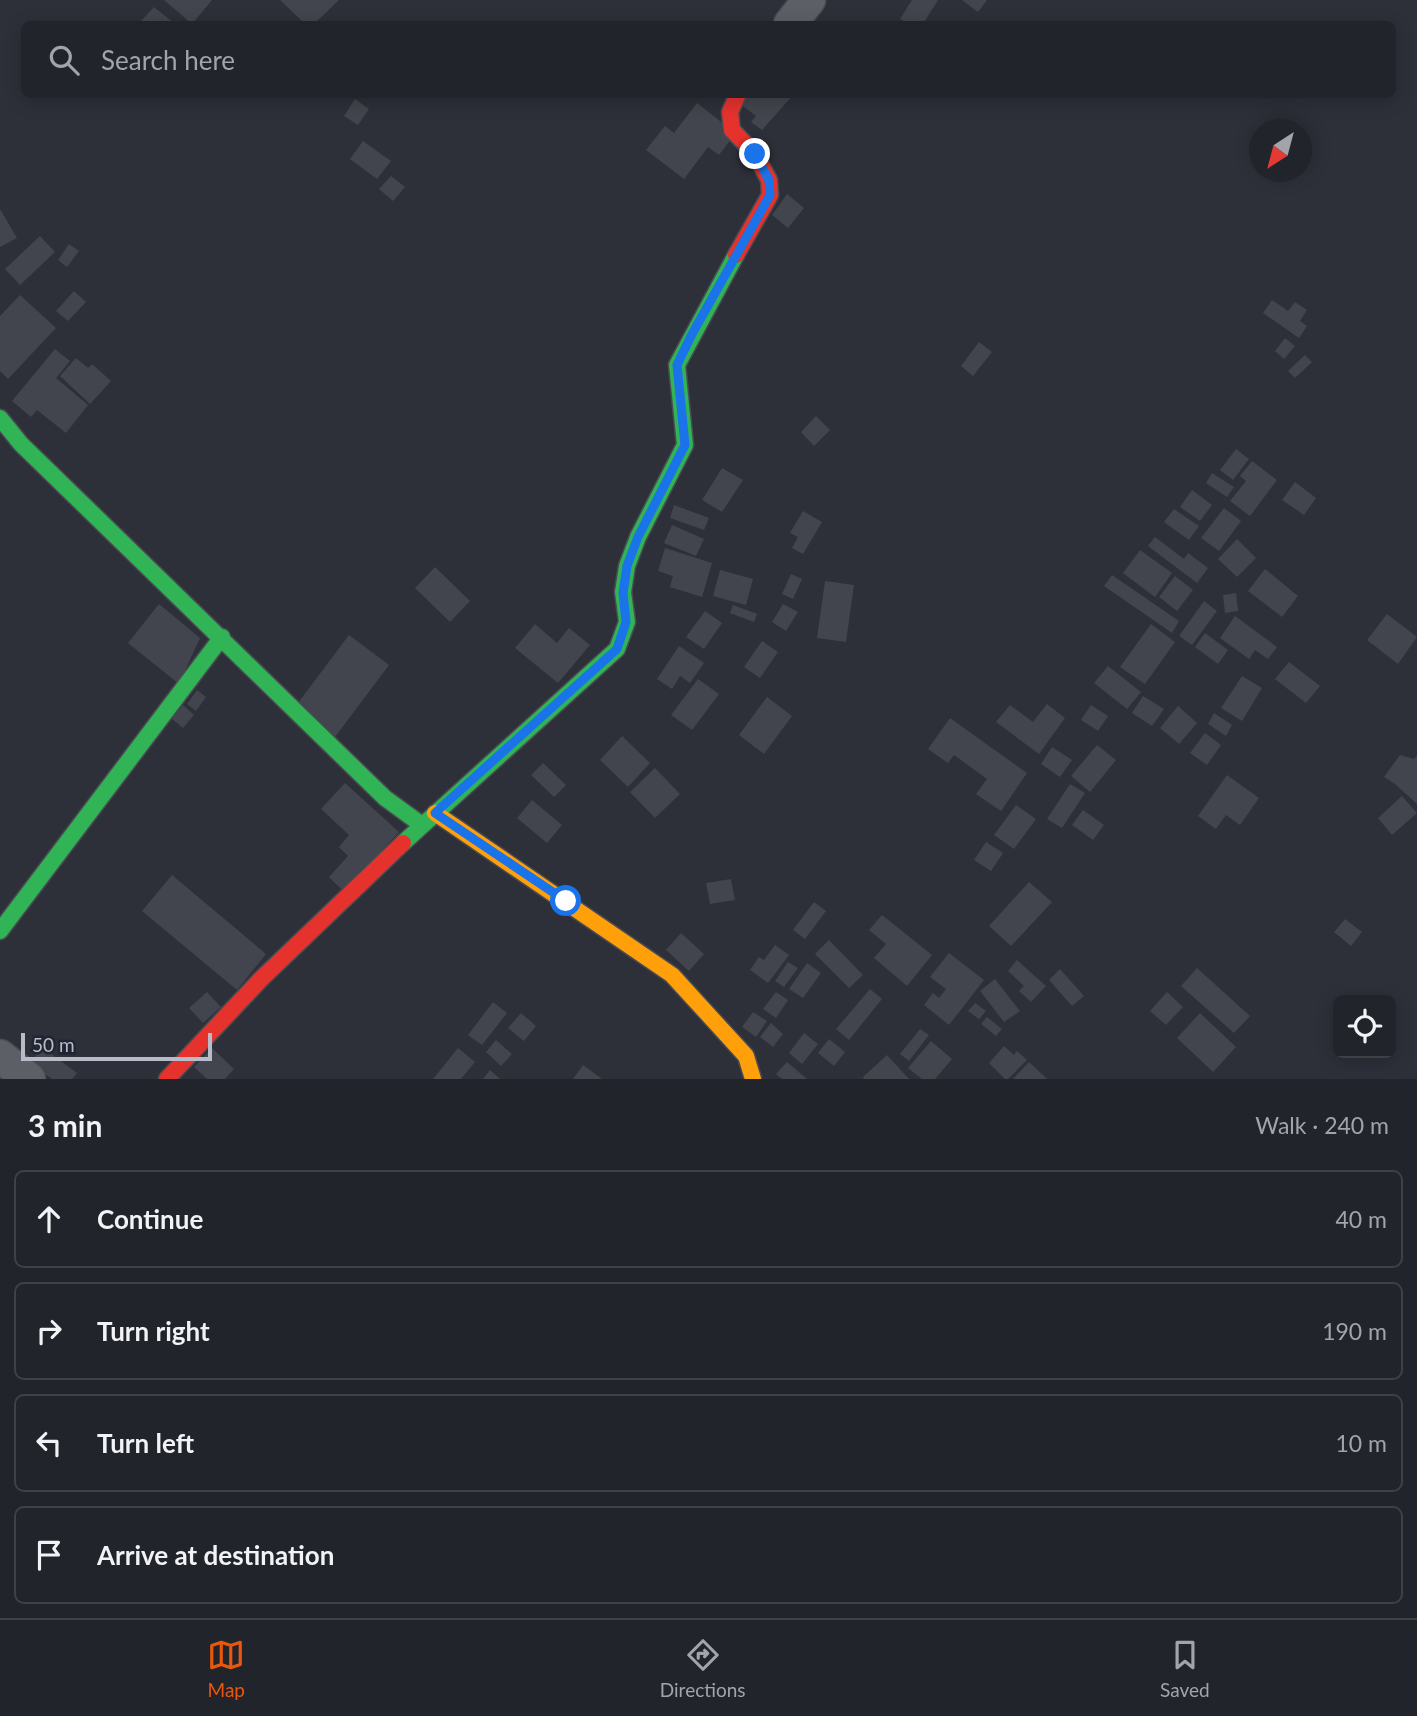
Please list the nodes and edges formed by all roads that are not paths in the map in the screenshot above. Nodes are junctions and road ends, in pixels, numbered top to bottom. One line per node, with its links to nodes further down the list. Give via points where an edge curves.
1 (809, 0): 2 (street)
2 (792, 21)
3 (736, 98): 6 (street, via 730,112 732,130 755,154 769,180 770,195 677,365 685,445 627,566 623,593 626,622 617,649)
4 (0, 418): 5 (street, via 21,444)
5 (222, 637): 7 (street, via 385,798); 8 (street)
6 (435, 813): 7 (street); 12 (street, via 672,975 746,1056)
7 (422, 825): 11 (street, via 261,979)
8 (0, 931)
9 (0, 1056): 10 (street)
10 (29, 1079)
11 (167, 1079)
12 (754, 1079)

